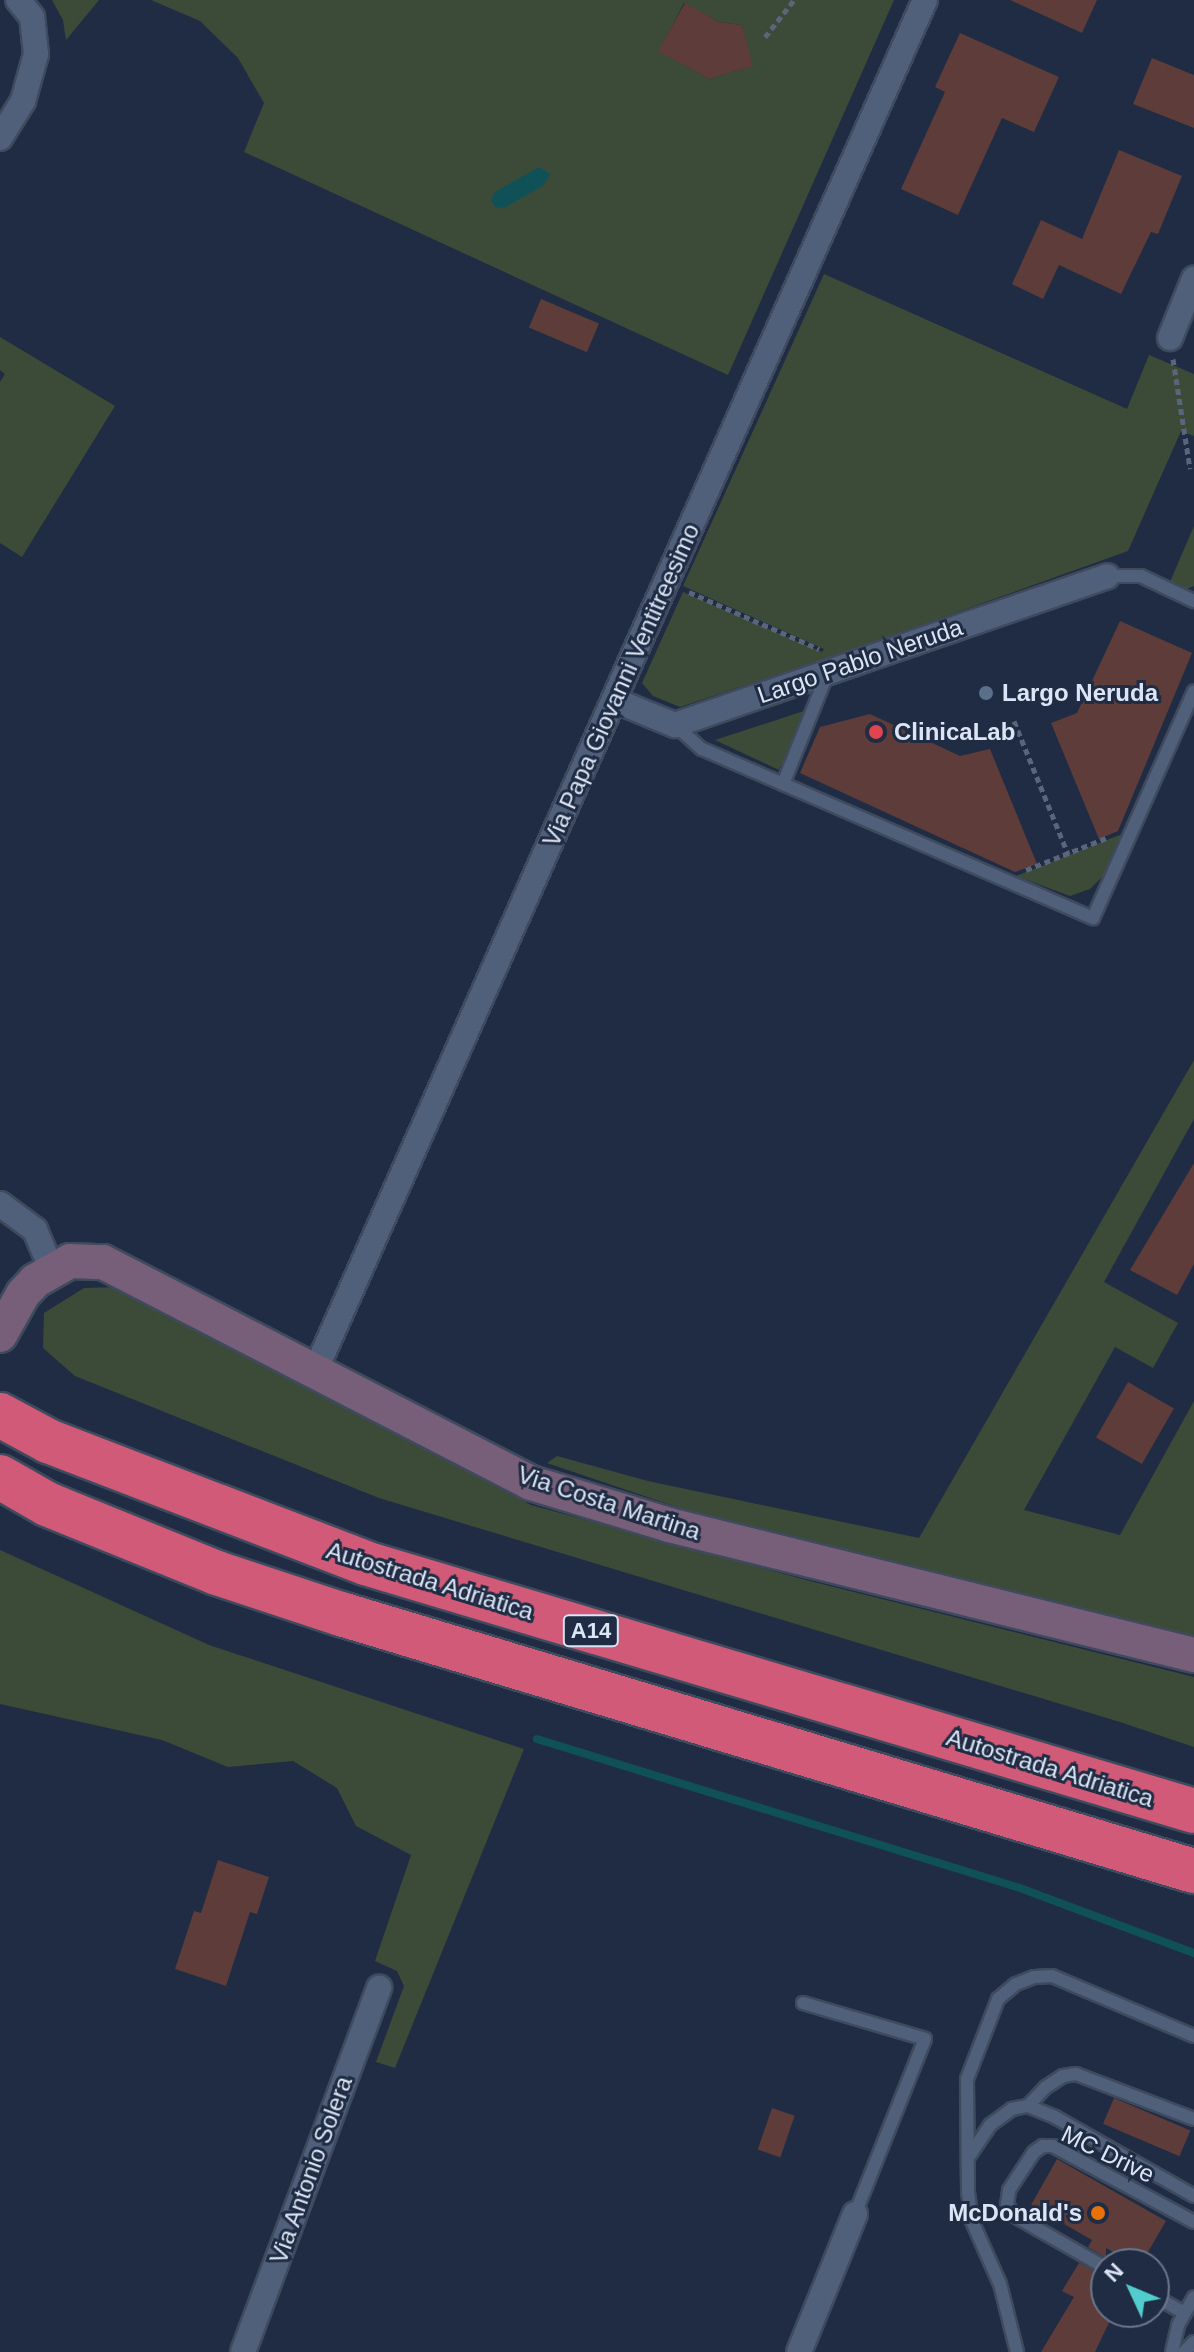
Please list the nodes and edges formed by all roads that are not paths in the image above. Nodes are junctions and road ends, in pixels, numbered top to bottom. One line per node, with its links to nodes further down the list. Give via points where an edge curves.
1 (18, 0): 3 (street, via 32,17 36,54 23,101)
2 (925, 0): 10 (street, Via Papa Giovanni Ventitreesimo)
3 (0, 138)
4 (1194, 279): 5 (street)
5 (1170, 338)
6 (1107, 576): 7 (lane, via 1141,576); 8 (street, Largo Pablo Neruda)
7 (1194, 601)
8 (828, 672): 11 (street, Largo Pablo Neruda); 12 (lane)
9 (1194, 691): 12 (lane, via 1093,918)
10 (614, 700): 11 (street); 16 (street, Via Papa Giovanni Ventitreesimo)
11 (675, 725): 12 (lane, via 702,749)
12 (783, 784)
13 (0, 1204): 14 (street, via 35,1230)
14 (52, 1270): 15 (main road, Via Costa Martina, via 23,1294); 16 (main road, Via Costa Martina, via 86,1259 117,1266)
15 (6, 1323)
16 (316, 1369): 19 (main road, Via Costa Martina, via 531,1483 669,1525)
17 (0, 1415): 20 (highway, Autostrada Adriatica / A14, via 48,1441 365,1563)
18 (0, 1477): 21 (highway, A14, via 47,1504 217,1573 341,1614)
19 (1194, 1655)
20 (1194, 1811)
21 (1194, 1871)
22 (379, 1988): 36 (street, Via Antonio Solera)
23 (803, 2003): 29 (lane, via 925,2039)
24 (1194, 2036): 27 (lane, via 1052,1976 1016,1984 998,1999 967,2079)
25 (1028, 2106): 26 (lane, via 1046,2087 1076,2074); 27 (lane, via 1012,2109 990,2125); 28 (lane)
26 (1194, 2119)
27 (968, 2159): 38 (lane, via 972,2221 1000,2284)
28 (1194, 2196)
29 (855, 2214): 37 (street)
30 (1194, 2222): 31 (lane, MC Drive, via 1053,2146 1043,2146 1009,2190 1007,2205 1015,2216)
31 (1090, 2259)
32 (1194, 2297): 34 (lane)
33 (1170, 2305): 34 (lane)
34 (1185, 2313): 39 (lane)
35 (1194, 2342): 40 (lane)
36 (243, 2352)
37 (799, 2352)
38 (1017, 2352)
39 (1172, 2352)
40 (1184, 2352)

